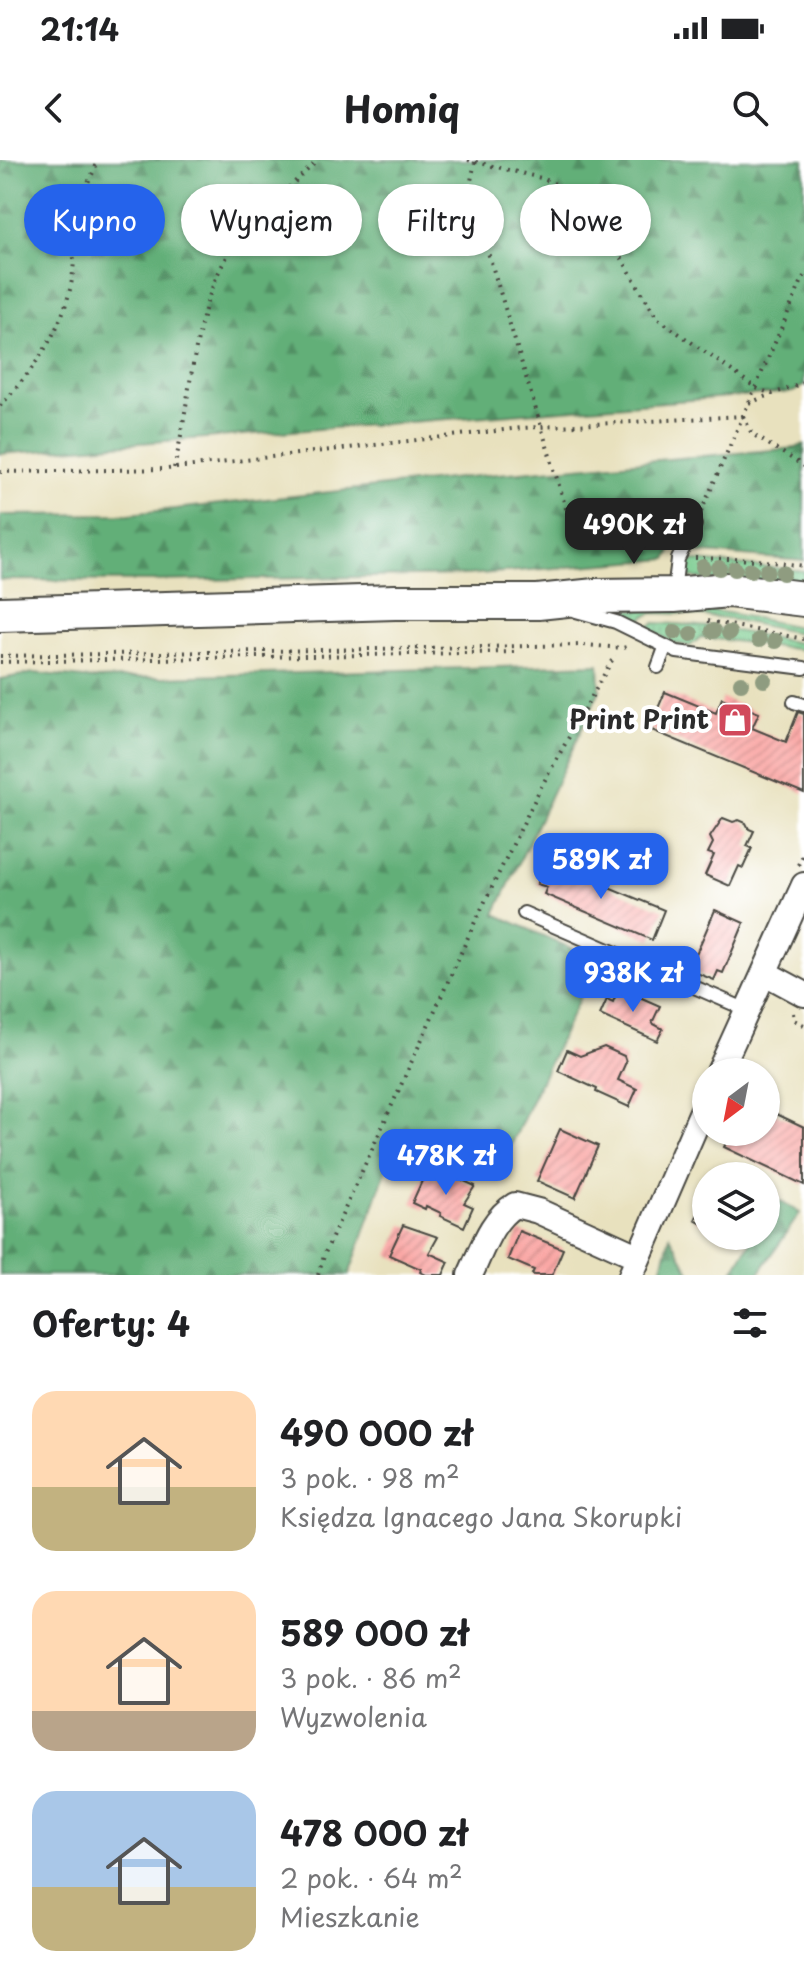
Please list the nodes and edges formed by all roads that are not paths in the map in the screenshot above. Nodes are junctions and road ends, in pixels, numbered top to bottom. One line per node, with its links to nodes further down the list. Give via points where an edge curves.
1 (695, 525): 2 (lane, via 675,567)
2 (674, 595): 3 (main road, via 728,590); 4 (main road); 6 (main road)
3 (804, 599)
4 (538, 602): 5 (main road); 7 (lane, via 605,618)
5 (0, 614)
6 (804, 621)
7 (665, 648): 8 (lane); 9 (lane)
8 (658, 667)
9 (804, 668)
10 (804, 885): 12 (street)
11 (524, 913): 14 (lane)
12 (765, 973): 13 (street); 14 (street)
13 (804, 994)
14 (747, 1010): 15 (street)
15 (725, 1058)
16 (692, 1134): 17 (street)
17 (634, 1265): 18 (street, via 538,1211 515,1205 502,1213)
18 (470, 1275)

